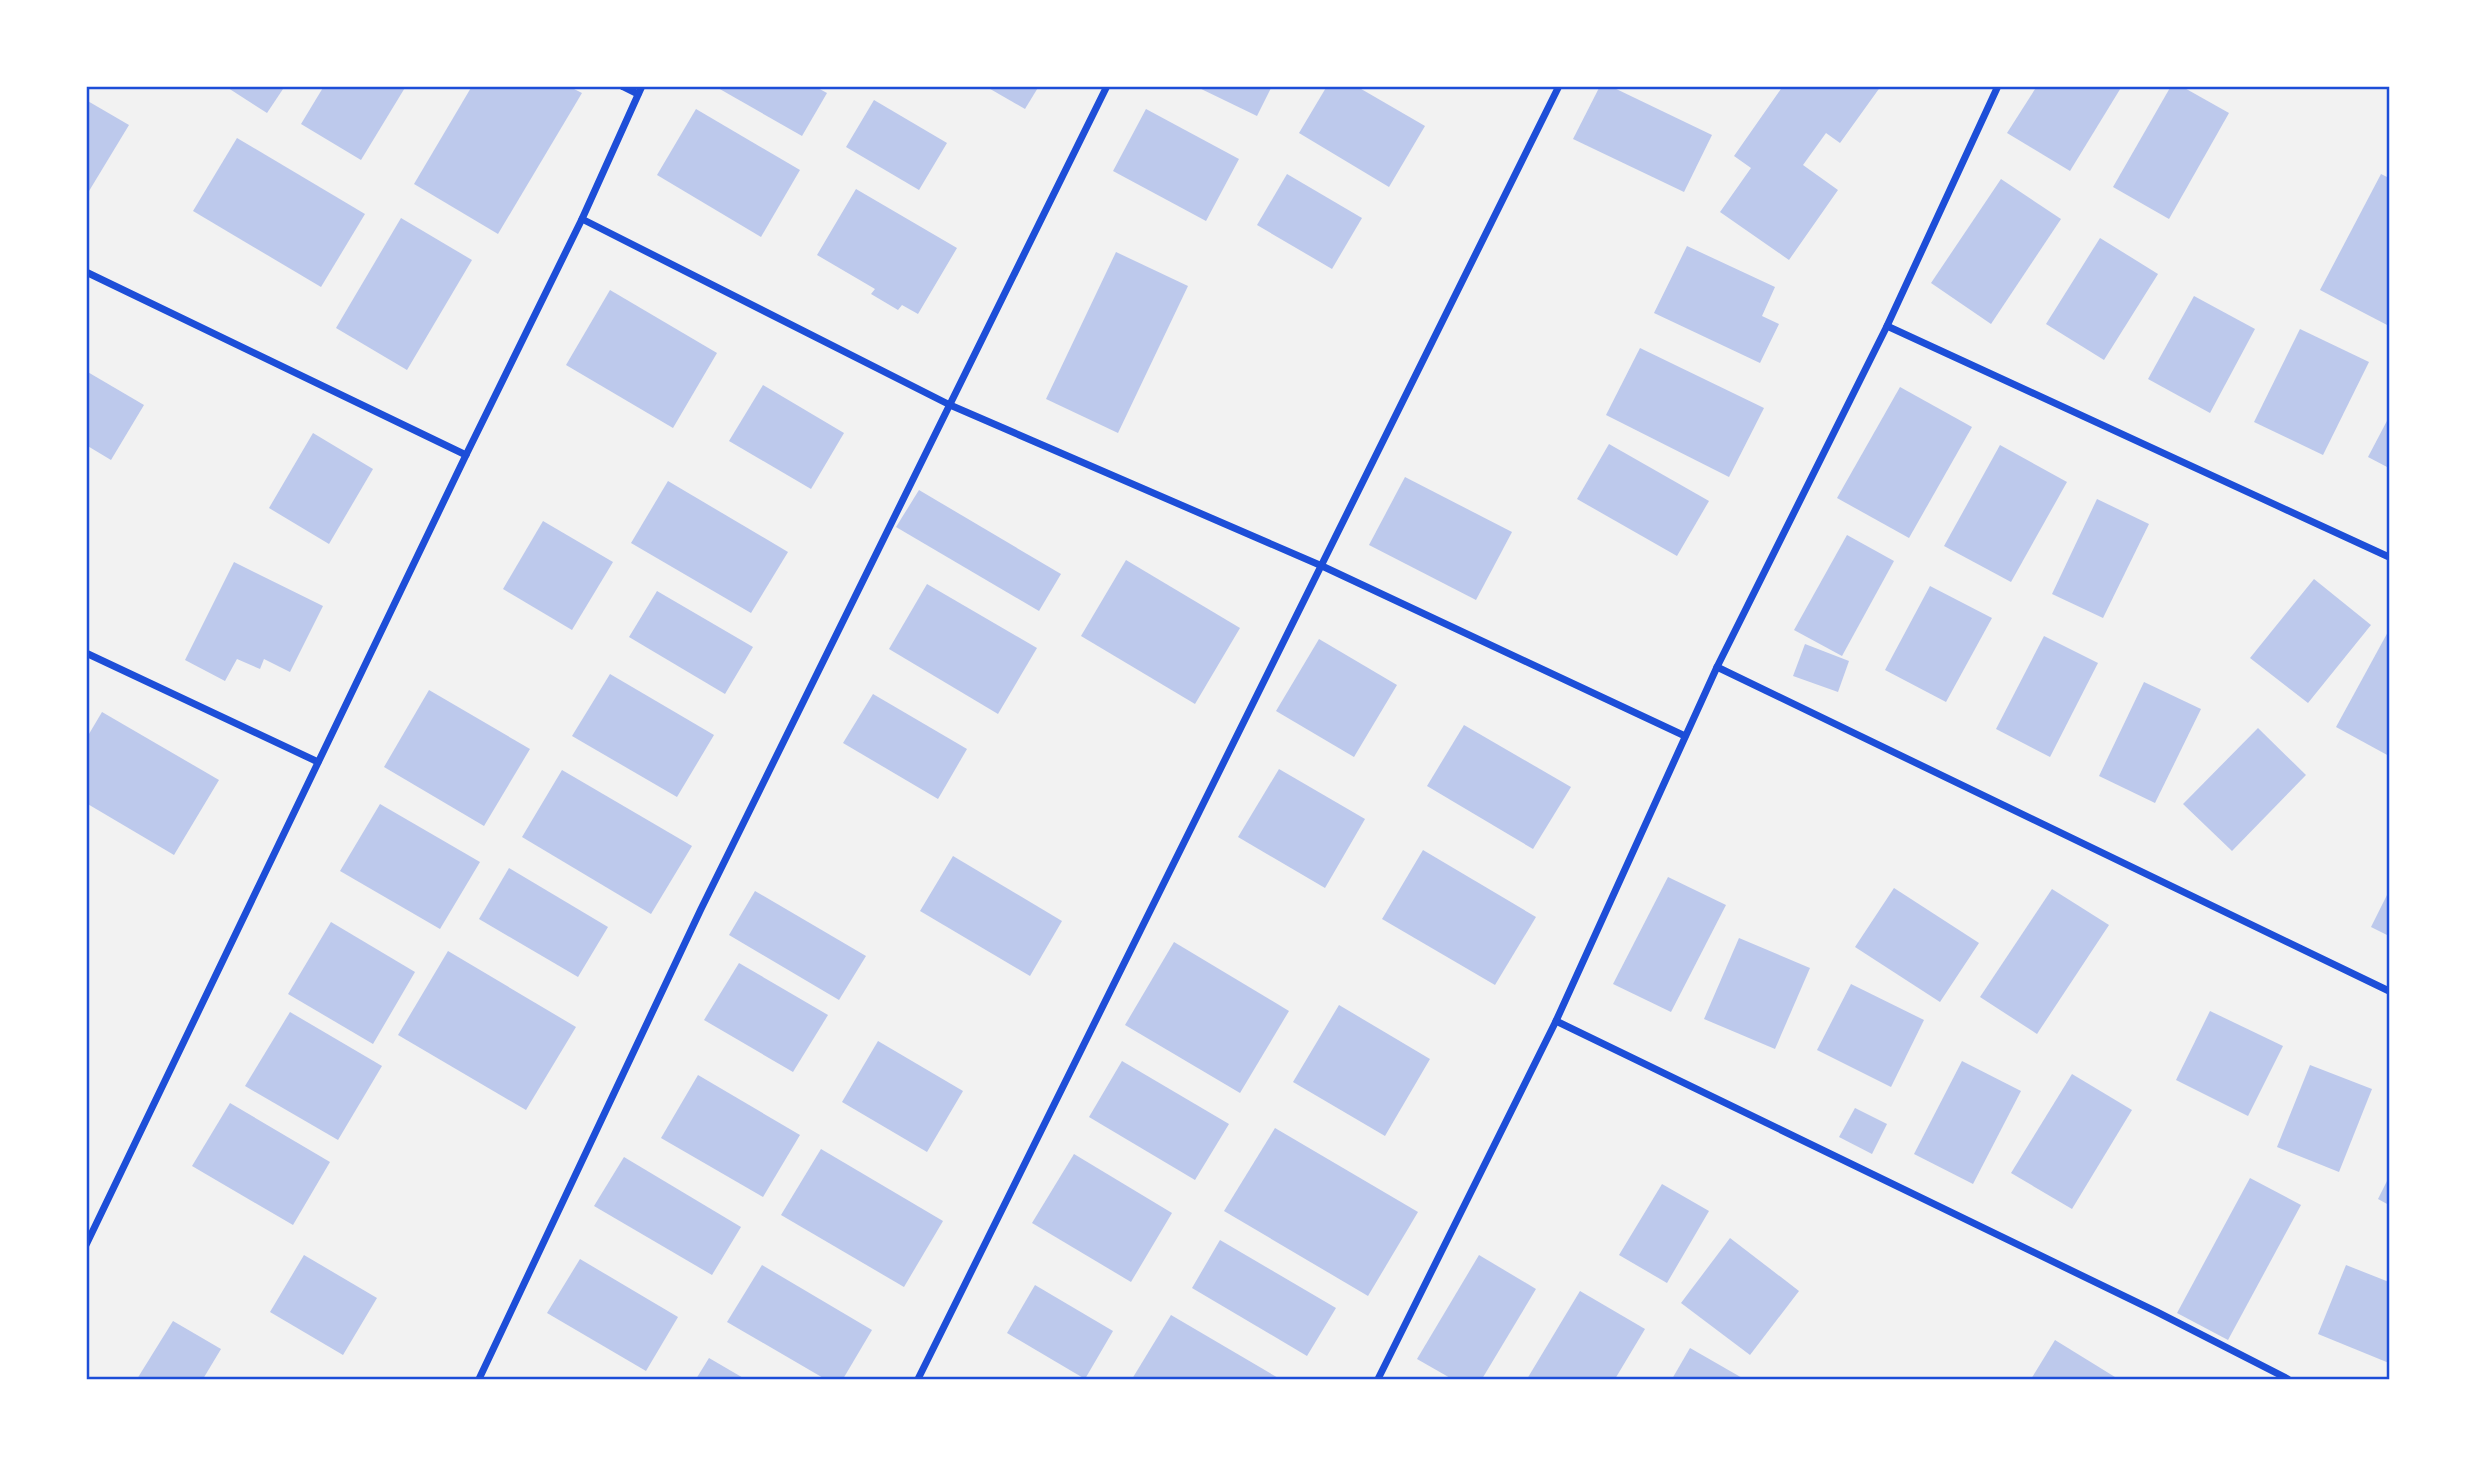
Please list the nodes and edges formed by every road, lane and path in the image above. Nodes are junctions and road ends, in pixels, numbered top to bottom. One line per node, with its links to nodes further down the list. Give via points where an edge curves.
1 (622, 86): 6 (street)
2 (642, 86): 6 (street)
3 (1107, 86): 10 (street)
4 (1559, 86): 13 (street)
5 (1998, 86): 9 (street)
6 (638, 94): 7 (street)
7 (582, 219): 10 (street); 11 (street)
8 (86, 272): 11 (street)
9 (1887, 326): 12 (street); 15 (street)
10 (950, 405): 13 (street); 22 (street, via 701,909)
11 (466, 455): 17 (street)
12 (2389, 557)
13 (1322, 566): 16 (street); 23 (street)
14 (86, 653): 17 (street)
15 (1717, 667): 16 (street); 18 (street)
16 (1685, 736): 19 (street)
17 (318, 762): 20 (street)
18 (2389, 991)
19 (1556, 1021): 24 (street); 25 (street)
20 (89, 1234): 21 (street)
21 (86, 1245)
22 (478, 1379)
23 (918, 1379)
24 (1378, 1379)
25 (2288, 1379)

